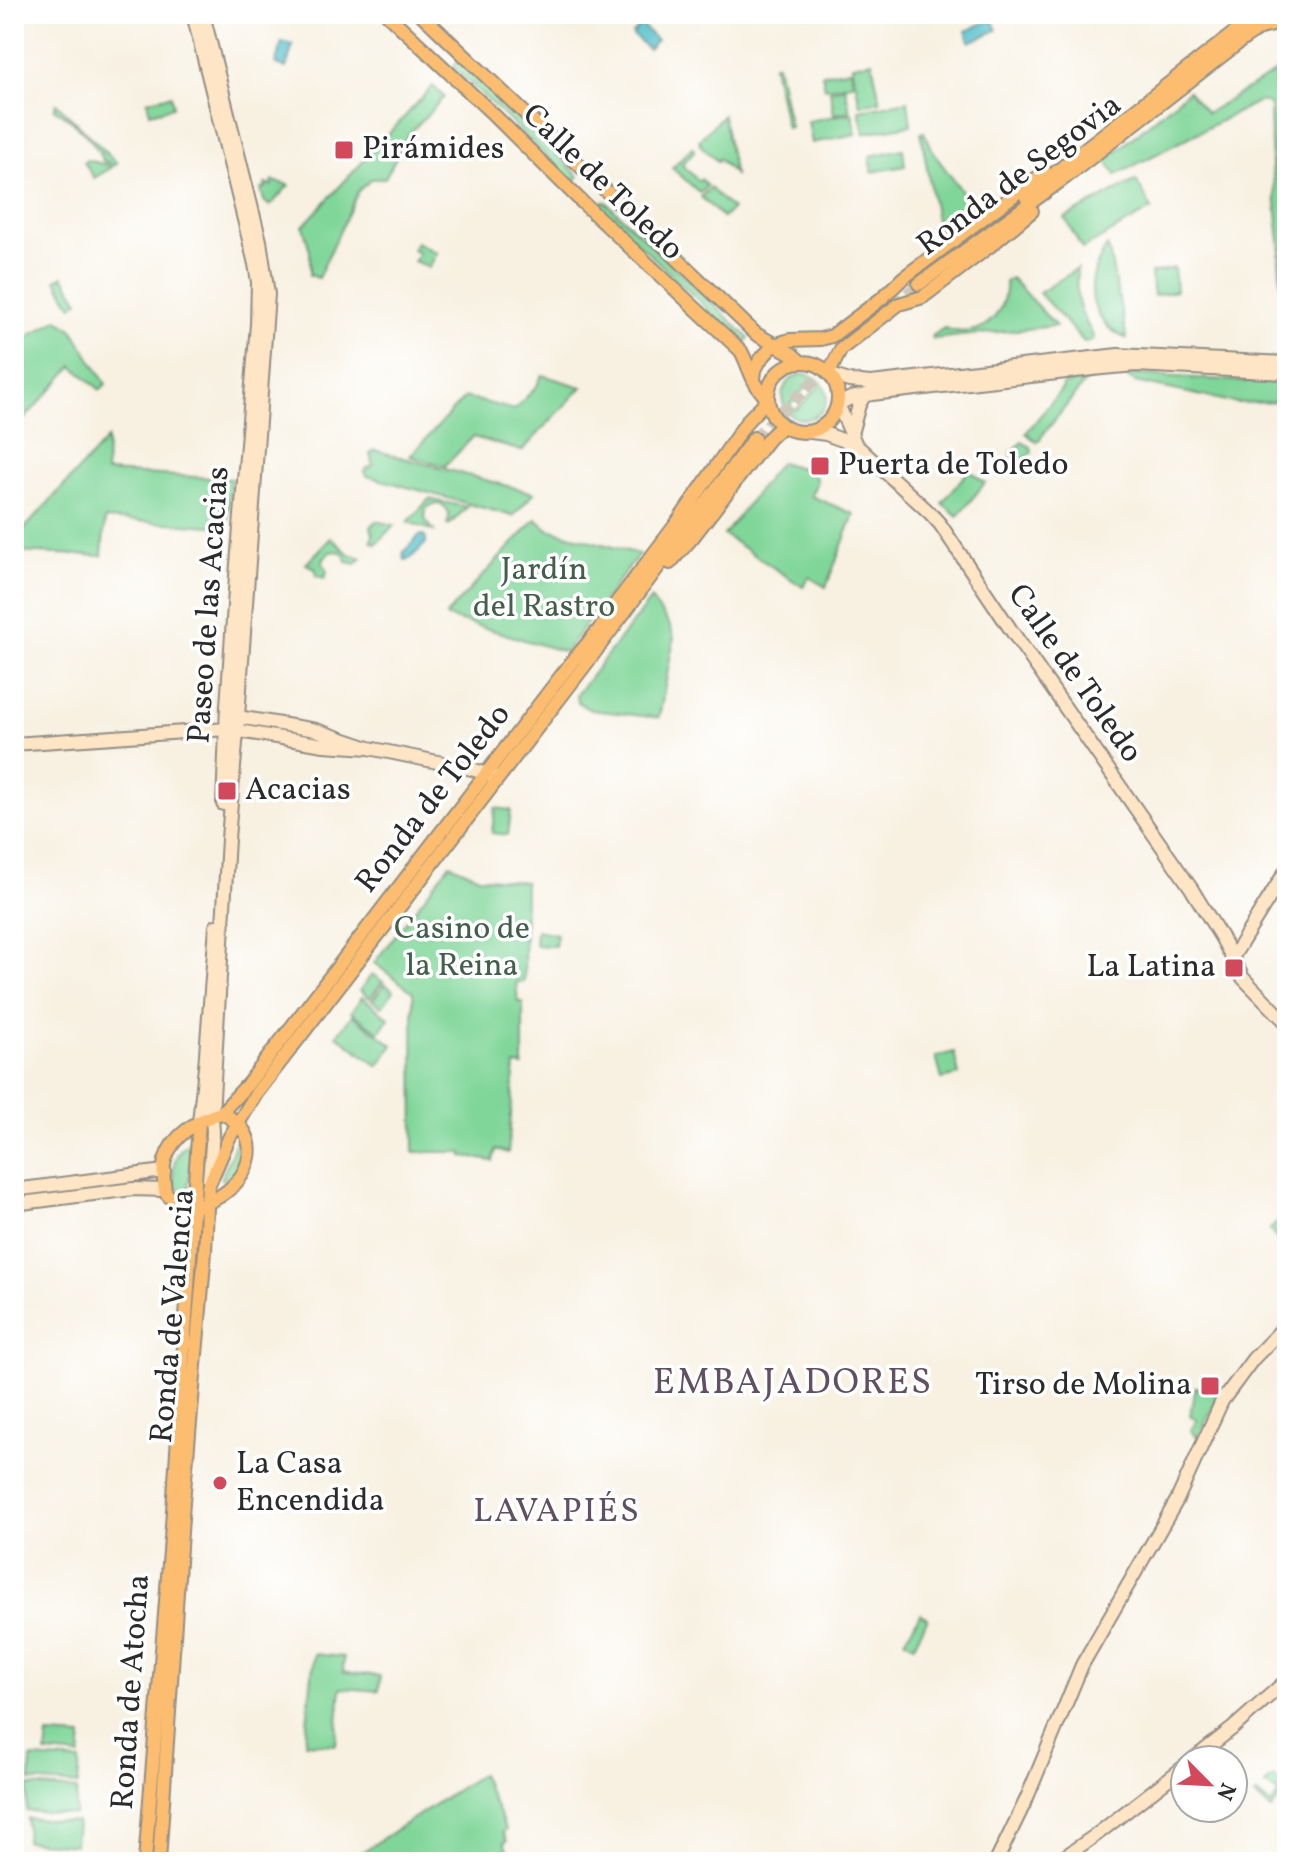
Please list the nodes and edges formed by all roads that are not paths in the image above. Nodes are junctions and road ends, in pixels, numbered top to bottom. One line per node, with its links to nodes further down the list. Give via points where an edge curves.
1 (193, 14): 25 (main road, Paseo de las Acacias, via 258,282 236,576)
2 (203, 14): 25 (main road, Paseo de las Acacias, via 260,241 268,294)
3 (387, 14): 14 (main road, Calle de Toledo, via 741,351)
4 (421, 14): 9 (main road, Calle de Toledo, via 756,334)
5 (1277, 14): 7 (main road, Ronda de Segovia, via 1234,33)
6 (1287, 22): 8 (main road, Ronda de Segovia, via 1260,28)
7 (1073, 158): 8 (main road, Ronda de Segovia, via 919,284); 9 (main road, via 1044,172 988,213 832,336)
8 (1066, 177): 13 (main road, via 990,246 923,297 899,304 841,349)
9 (774, 345): 10 (main road, Calle de Toledo); 14 (main road, via 760,360)
10 (801, 362): 13 (main road); 16 (main road, via 777,374)
11 (1287, 363): 13 (main road, via 1118,355 871,383)
12 (1287, 373): 15 (main road, via 1127,366)
13 (830, 374): 17 (main road)
14 (753, 381): 16 (main road, Calle de Toledo)
15 (864, 396): 17 (main road); 21 (main road)
16 (768, 399): 18 (main road); 24 (main road)
17 (838, 404): 19 (main road, via 829,422); 21 (main road, Calle de Toledo)
18 (782, 426): 19 (main road); 23 (main road)
19 (811, 432): 21 (main road, Calle de Toledo)
20 (754, 438): 22 (main road, Ronda de Toledo)
21 (854, 440): 29 (main road, Calle de Toledo, via 940,524 1190,886)
22 (693, 520): 23 (main road, Ronda de Toledo); 24 (main road, Ronda de Toledo)
23 (589, 660): 27 (main road, Ronda de Toledo)
24 (571, 663): 27 (main road, Ronda de Toledo)
25 (234, 726): 26 (main road); 27 (main road, via 316,730 369,748); 31 (main road, Paseo de las Acacias); 33 (main road, Paseo de las Acacias)
26 (14, 744)
27 (492, 776): 31 (main road, Ronda de Toledo, via 262,1066); 32 (main road, Ronda de Toledo)
28 (1287, 869): 29 (main road)
29 (1232, 959): 30 (main road, Calle de Toledo)
30 (1287, 1023)
31 (217, 1114): 32 (main road); 33 (main road); 35 (main road, Paseo de las Acacias)
32 (240, 1121): 35 (main road, Ronda de Valencia); 38 (main road, via 250,1148 246,1169 232,1188)
33 (199, 1122): 34 (main road, via 175,1143); 40 (main road, Paseo de las Acacias)
34 (164, 1171): 36 (main road); 37 (main road)
35 (208, 1187): 38 (main road, Ronda de Valencia)
36 (14, 1190)
37 (164, 1190): 39 (main road); 40 (main road, via 180,1205)
38 (208, 1203): 40 (main road); 42 (main road, Ronda de Valencia)
39 (14, 1204)
40 (193, 1207): 42 (main road, Ronda de Valencia)
41 (1287, 1324): 48 (main road, via 1222,1401 1177,1500 1082,1665)
42 (177, 1526): 46 (main road, Ronda de Atocha); 47 (main road, Ronda de Atocha)
43 (1287, 1680): 44 (main road)
44 (1212, 1744)
45 (1169, 1778): 49 (main road)
46 (145, 1862)
47 (159, 1862)
48 (996, 1862)
49 (1057, 1862)

